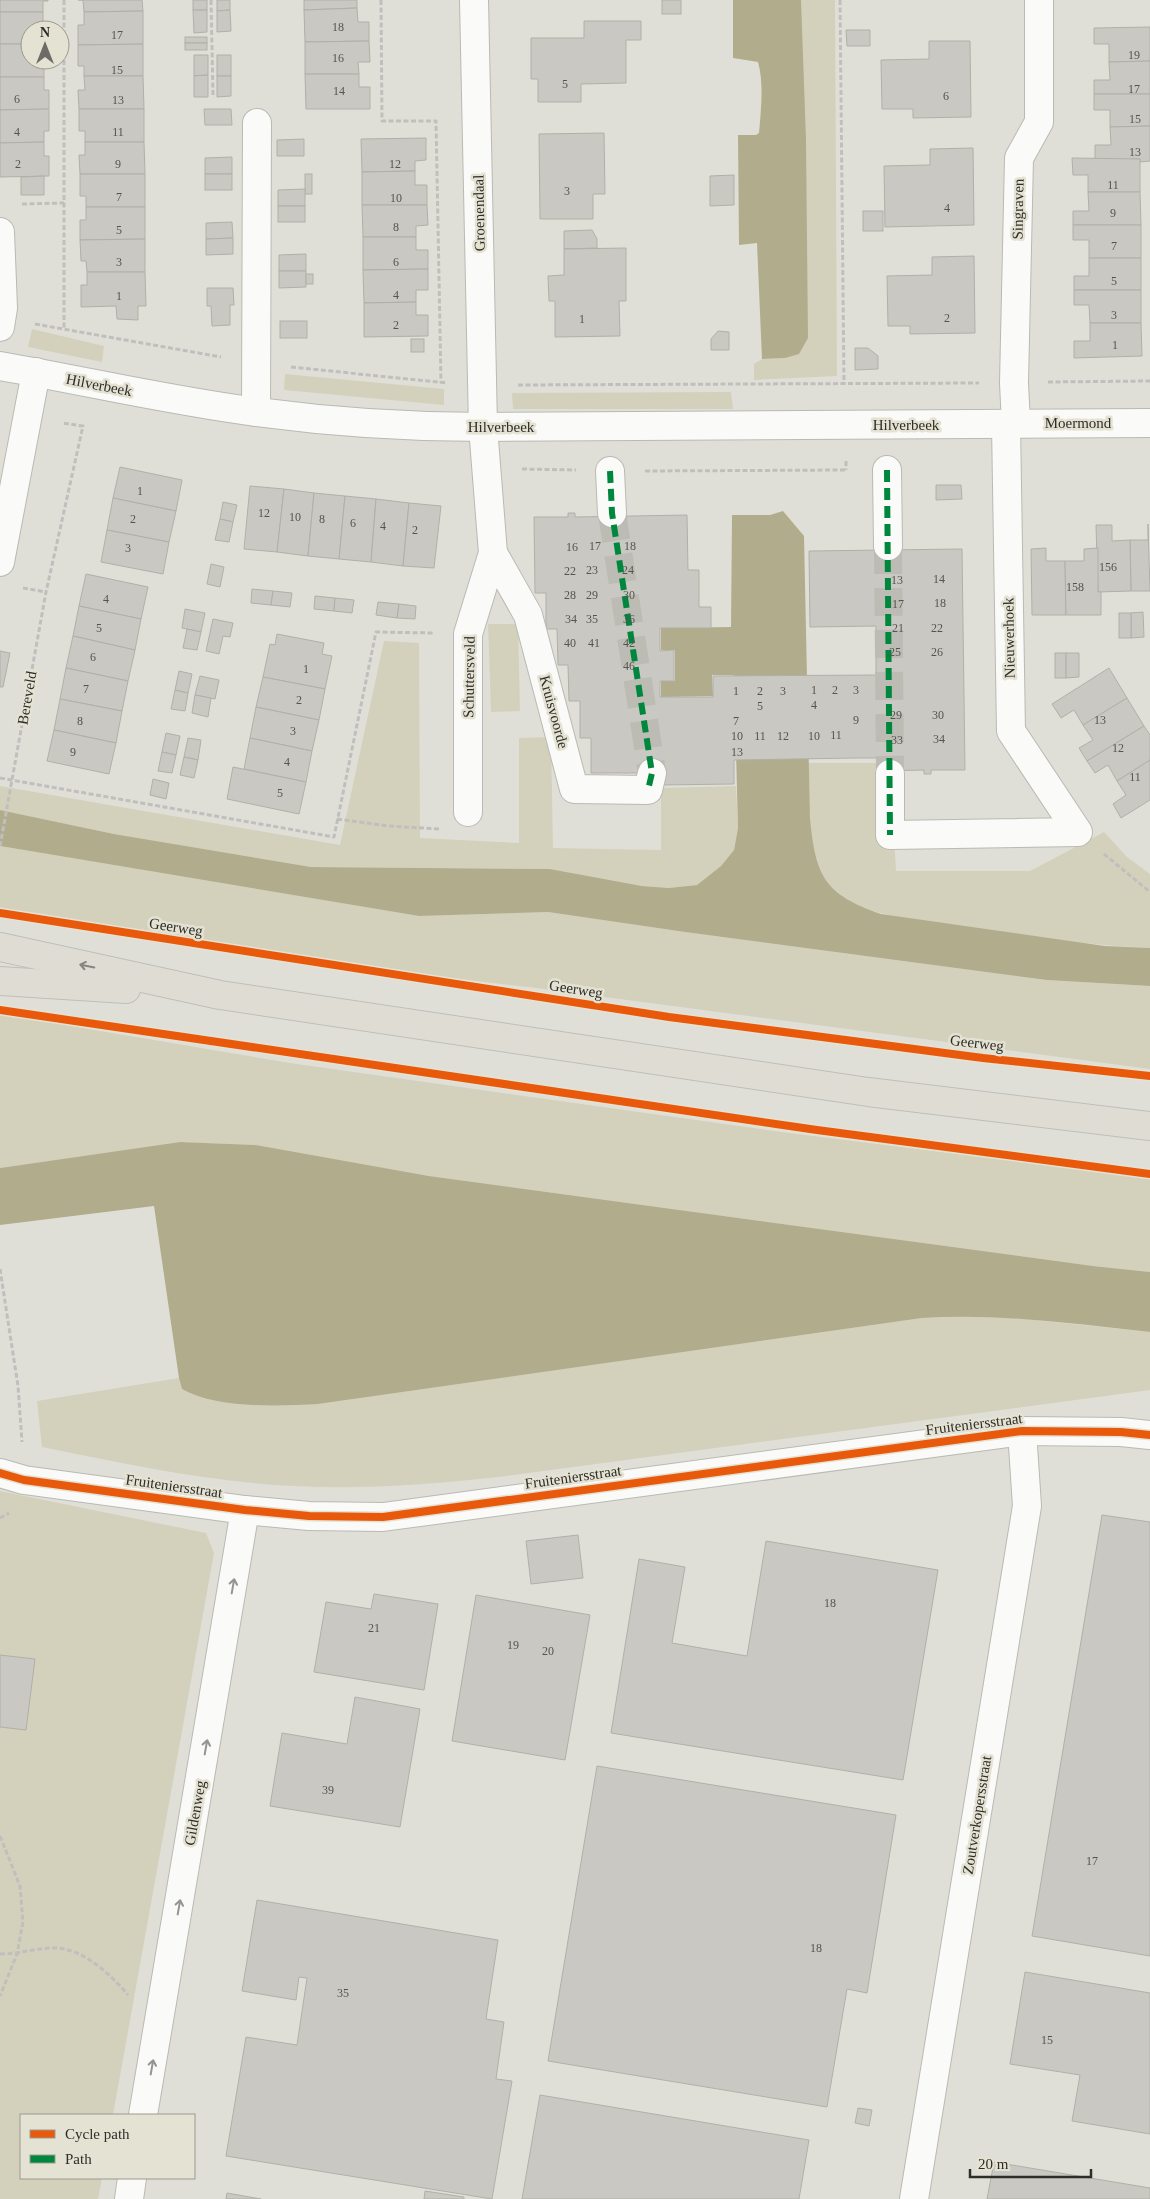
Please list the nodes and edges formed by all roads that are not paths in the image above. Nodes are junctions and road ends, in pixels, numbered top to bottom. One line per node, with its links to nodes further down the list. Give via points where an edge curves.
1 (474, 0): 11 (street, Groenendaal)
2 (1039, 0): 10 (street, Singraven, via 1039,122 1019,158)
3 (258, 123): 8 (street)
4 (0, 232): 5 (street)
5 (1, 323)
6 (0, 366): 7 (street, Hilverbeek)
7 (36, 372): 8 (street, Hilverbeek); 17 (street)
8 (256, 412): 11 (street, Hilverbeek, via 375,425)
9 (1150, 423): 10 (street, Moermond)
10 (1011, 424): 11 (street, Hilverbeek); 18 (street, Nieuwerhoek, via 1011,731 1078,832 890,835)
11 (483, 427): 16 (street, Schuttersveld)
12 (887, 470): 15 (street)
13 (610, 471): 14 (street)
14 (612, 513)
15 (888, 546)
16 (493, 553): 19 (street, Kruisvoorde, via 528,616 574,789); 20 (street, Schuttersveld, via 468,634)
17 (0, 562)
18 (890, 774)
19 (650, 782)
20 (458, 821)
21 (0, 947): 23 (main road, one-way to 21)
22 (0, 981): 23 (main road)
23 (220, 996): 24 (main road, via 868,1092)
24 (1150, 1126)
25 (1022, 1431): 26 (street, Fruiteniersstraat); 28 (street, Fruiteniersstraat, via 383,1516 310,1516); 32 (street, Zoutverkopersstraat, via 1027,1506)
26 (1150, 1435)
27 (12, 1476): 28 (street, Fruiteniersstraat)
28 (245, 1510): 29 (street, Gildenweg, one-way to 28)
29 (143, 2114)
30 (132, 2179): 31 (street)
31 (128, 2199)
32 (914, 2199)

